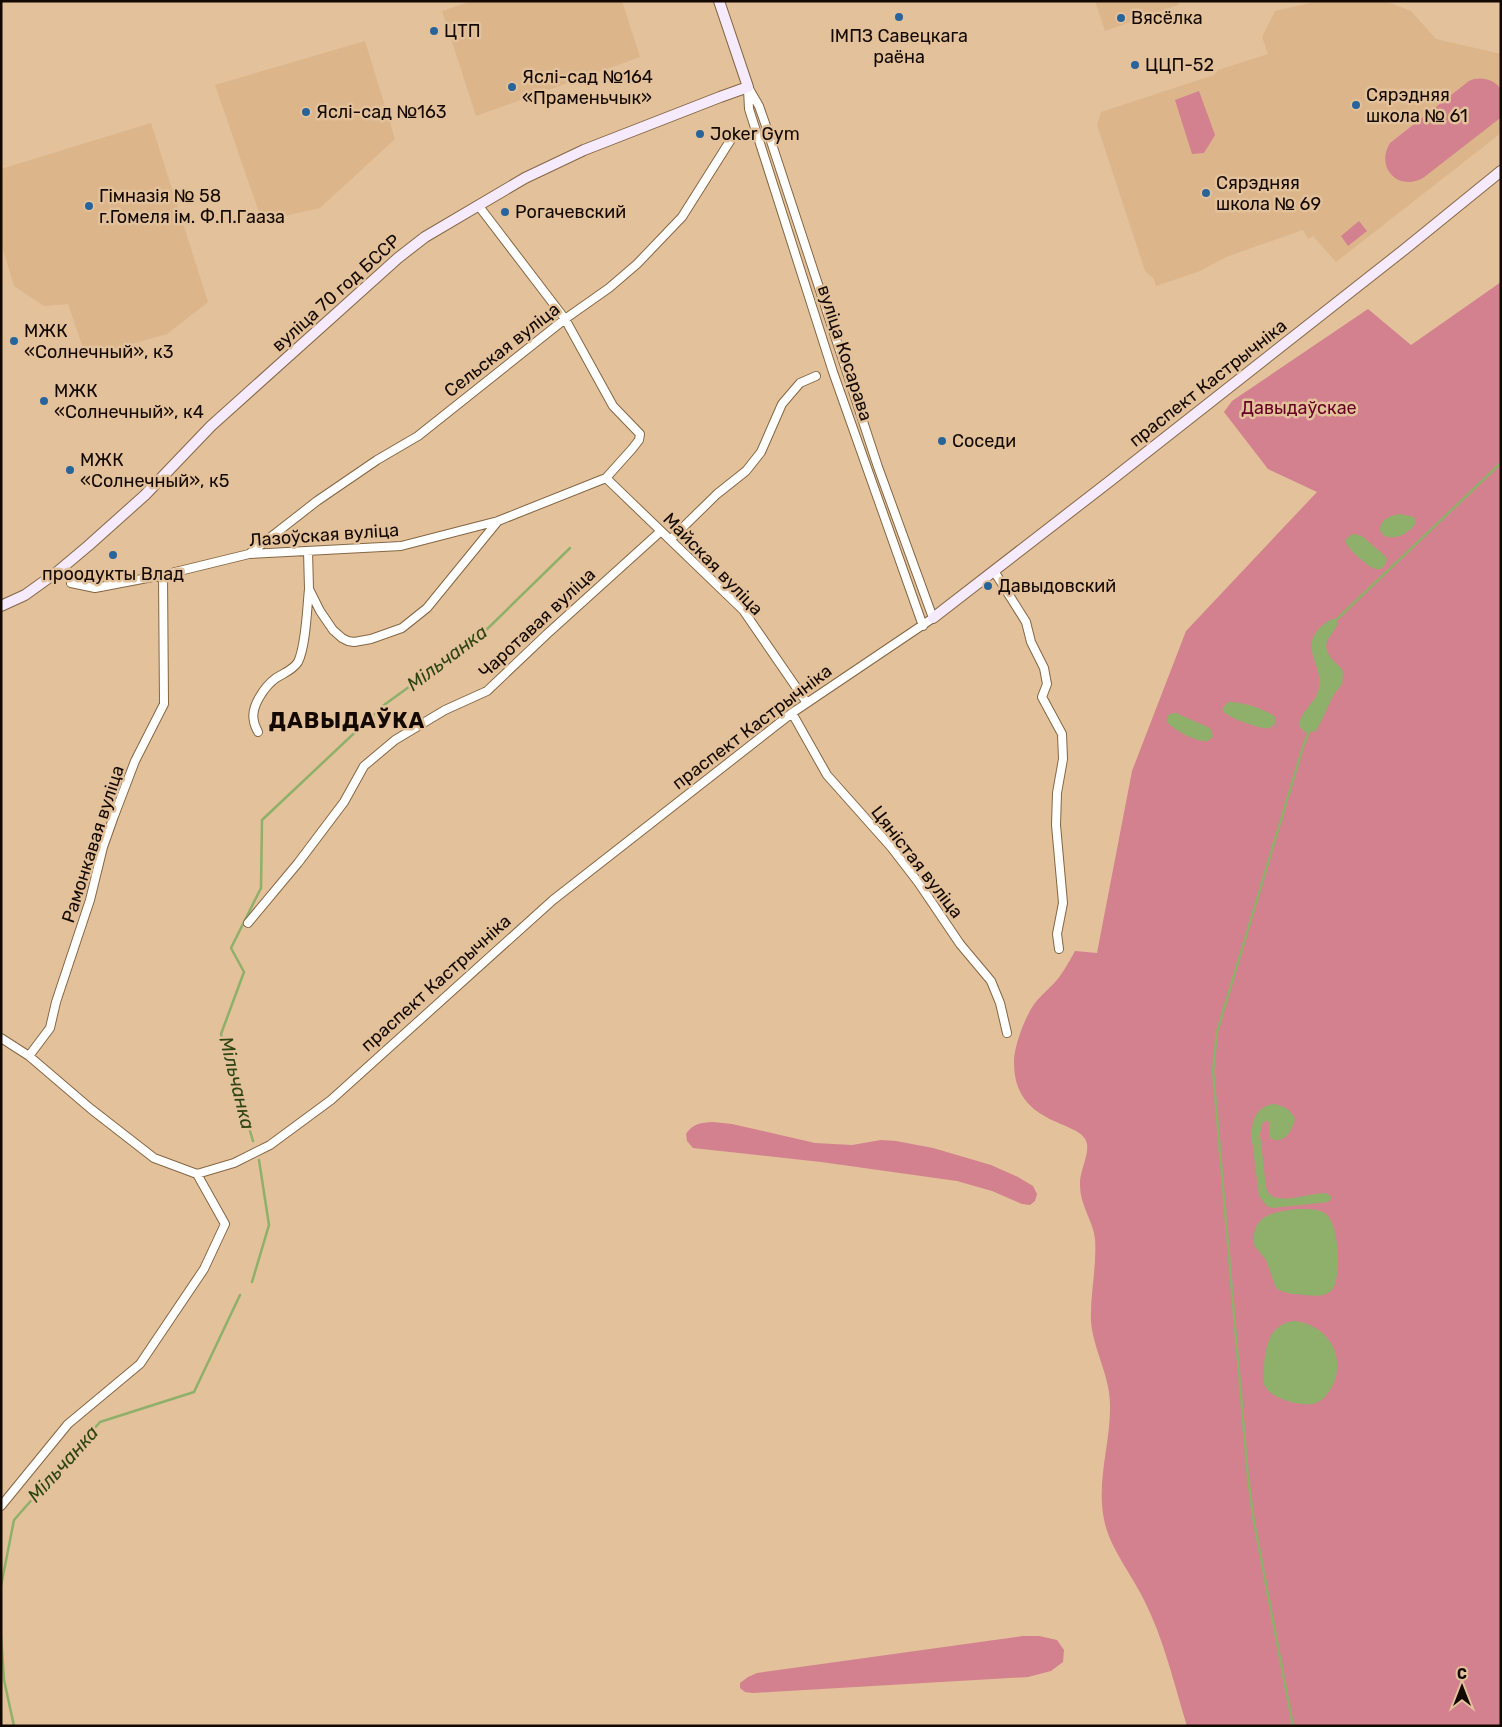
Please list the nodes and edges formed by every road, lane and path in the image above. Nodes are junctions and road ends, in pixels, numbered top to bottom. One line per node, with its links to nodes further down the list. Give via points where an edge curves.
1 (719, 1): 2 (street, вуліца Косарава)
2 (748, 87): 5 (street, вуліца 70 год БССР, via 584,150 514,183); 19 (street, вуліца Косарава, via 759,106 875,458); 20 (street, вуліца Косарава, via 749,109 833,372)
3 (735, 133): 6 (street, Сельская вуліца, via 671,230 616,282)
4 (1501, 171): 14 (street, праспект Кастрычніка)
5 (478, 205): 6 (street); 18 (street, вуліца 70 год БССР, via 425,237 398,258 211,426 145,495 88,546 25,595)
6 (565, 319): 8 (street, Лазоўская вуліца, via 613,406 640,434 639,440); 13 (street, Сельская вуліца, via 418,436 317,501)
7 (816, 376): 11 (street, via 800,383 782,404 761,452 746,471 717,494)
8 (606, 478): 9 (street, Лазоўская вуліца); 10 (street, Майская вуліца)
9 (498, 521): 12 (street, Лазоўская вуліца, via 401,546); 17 (street, via 427,608 402,628 354,642 342,638 320,611)
10 (660, 531): 11 (street, Майская вуліца); 24 (street, Чаротавая вуліца, via 487,690 395,740 364,766 338,810)
11 (671, 540): 21 (street, Майская вуліца, via 743,610)
12 (308, 551): 13 (street, Лазоўская вуліца); 17 (street)
13 (249, 554): 15 (street, Лазоўская вуліца)
14 (994, 571): 19 (street, праспект Кастрычніка); 25 (street, via 1026,622 1031,642 1044,668 1047,684 1042,697 1062,734 1063,759 1056,826 1063,903 1057,934)
15 (163, 575): 16 (street, Лазоўская вуліца, via 96,588); 28 (street, Рамонкавая вуліца, via 164,704 135,761 103,847 50,1028)
16 (72, 583)
17 (309, 589): 23 (street, via 298,661 294,668 274,679 260,697 254,708 253,720)
18 (1, 606)
19 (934, 618): 20 (street, праспект Кастрычніка)
20 (923, 626): 21 (street, праспект Кастрычніка)
21 (806, 703): 22 (street, праспект Кастрычніка)
22 (792, 713): 26 (street, Цяністая вуліца, via 827,775 896,854 960,944 991,981); 29 (street, праспект Кастрычніка, via 553,900 330,1100 270,1145 234,1163)
23 (258, 732)
24 (248, 923)
25 (1059, 949)
26 (1007, 1033)
27 (1, 1038): 28 (street)
28 (29, 1056): 29 (street, via 91,1110 154,1158)
29 (197, 1174): 30 (street, via 225,1224 204,1269 140,1364 68,1424)
30 (1, 1506)

